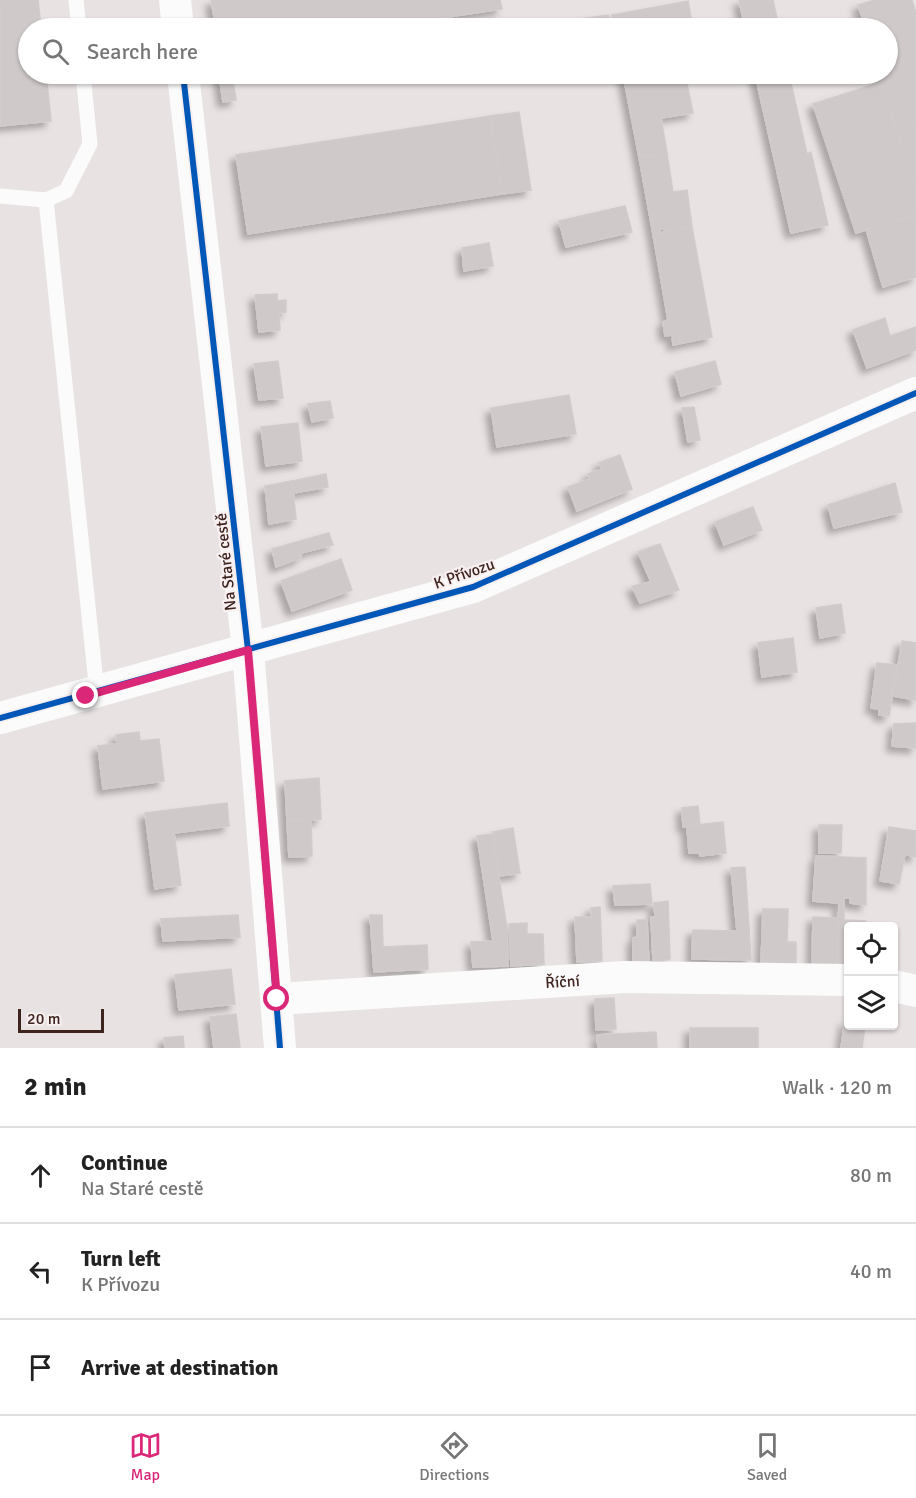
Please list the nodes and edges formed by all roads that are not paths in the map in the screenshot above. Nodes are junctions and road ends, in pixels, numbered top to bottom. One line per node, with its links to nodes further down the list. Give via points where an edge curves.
1 (76, 0): 3 (lane)
2 (175, 0): 4 (street)
3 (78, 18)
4 (177, 18)
5 (84, 84): 8 (lane, via 90,144 66,191)
6 (184, 84): 10 (street, Na Staré cestě)
7 (0, 196): 8 (lane)
8 (46, 200): 11 (lane)
9 (916, 393): 10 (street, K Přívozu, via 473,587)
10 (248, 650): 11 (street, K Přívozu); 16 (street, Na Staré cestě)
11 (97, 693): 12 (street, K Přívozu)
12 (0, 718)
13 (844, 980): 16 (street, Říční, via 626,977)
14 (898, 987): 15 (street)
15 (916, 991)
16 (277, 999): 17 (street, Na Staré cestě)
17 (280, 1048)

